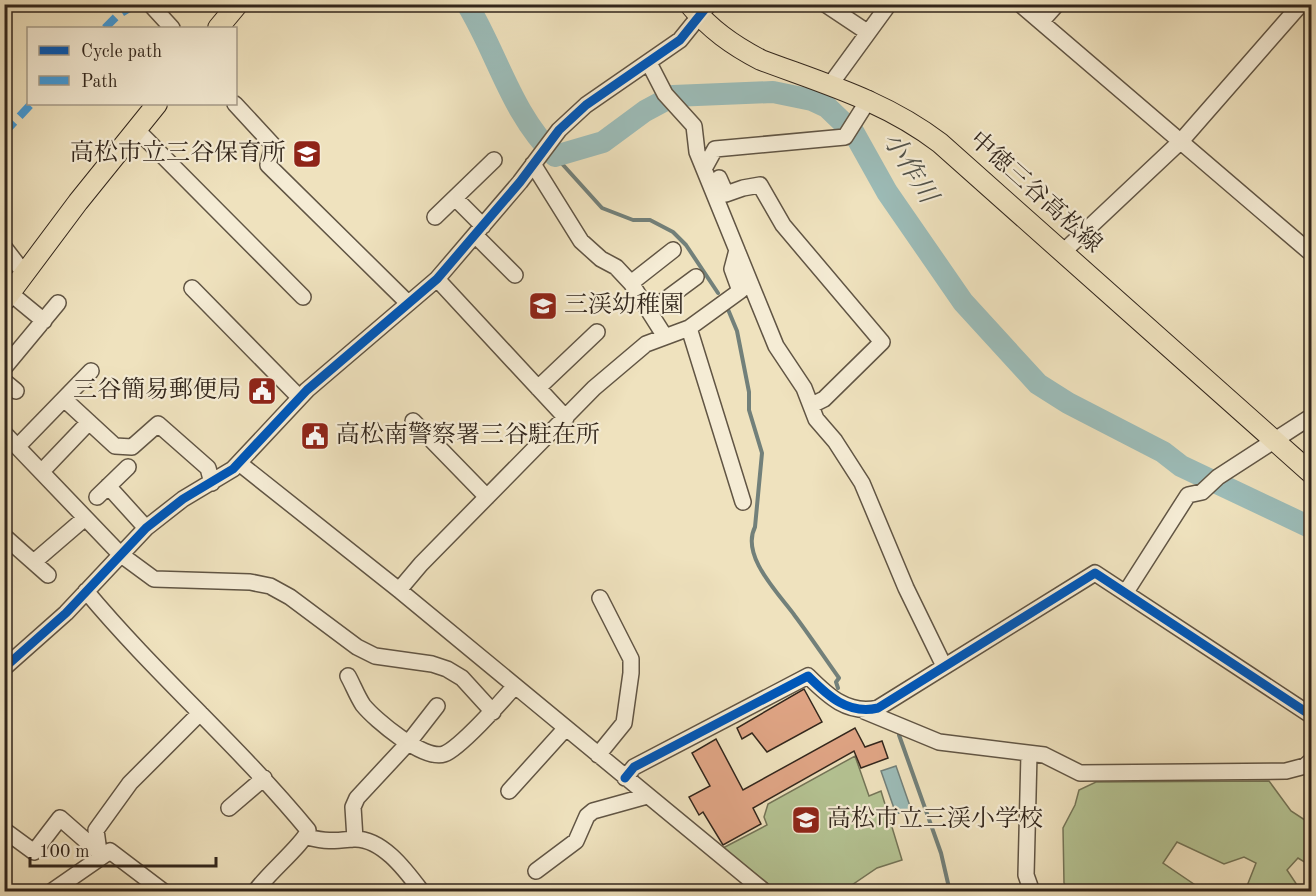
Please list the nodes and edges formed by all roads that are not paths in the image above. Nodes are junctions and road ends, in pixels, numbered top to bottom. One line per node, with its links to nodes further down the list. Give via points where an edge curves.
1 (150, 4): 10 (street)
2 (238, 4): 11 (main road)
3 (825, 4): 12 (street)
4 (889, 4): 12 (street)
5 (1020, 4): 9 (street)
6 (1057, 4): 9 (street)
7 (1301, 4): 19 (street)
8 (700, 9): 13 (street, via 680,39); 14 (main road, 中徳三谷高松線, via 720,36 745,52)
9 (1041, 22): 19 (street)
10 (171, 27)
11 (219, 27)
12 (867, 32): 14 (street)
13 (649, 63): 20 (street, via 586,105); 22 (street, via 670,100 694,126)
14 (830, 85): 15 (main road, 中徳三谷高松線)
15 (869, 99): 22 (street, via 850,132 715,148); 29 (main road, 中徳三谷高松線, via 940,143)
16 (156, 105): 18 (main road)
17 (236, 105): 40 (street, via 273,145 268,165)
18 (136, 129): 31 (main road); 38 (street)
19 (1182, 140): 29 (street); 30 (street)
20 (541, 152): 25 (street); 35 (street, via 581,241)
21 (494, 160): 23 (street)
22 (704, 169): 27 (street); 51 (street, via 712,165 726,194 760,185 783,225 882,342 824,399)
23 (455, 198): 24 (street); 25 (street)
24 (435, 216)
25 (479, 230): 32 (street); 34 (street)
26 (4, 247): 31 (street)
27 (737, 249): 43 (street, via 732,269 740,291); 51 (street, via 777,346)
28 (674, 250): 35 (street)
29 (1063, 252): 58 (main road, 中徳三谷高松線)
30 (1311, 254)
31 (24, 273): 37 (main road)
32 (515, 275)
33 (696, 277): 41 (street)
34 (437, 279): 40 (street); 48 (street)
35 (631, 283): 41 (street)
36 (192, 288): 49 (street)
37 (8, 297): 42 (street)
38 (303, 297)
39 (58, 303): 42 (street)
40 (408, 303): 49 (street)
41 (650, 311): 45 (street)
42 (44, 321): 46 (street)
43 (689, 328): 45 (street); 65 (street)
44 (597, 332): 48 (street)
45 (664, 335): 53 (street, via 646,344 594,388)
46 (4, 368)
47 (91, 371): 50 (street)
48 (538, 388): 53 (street)
49 (299, 397): 59 (street)
50 (64, 399): 55 (street); 57 (street)
51 (812, 405): 76 (street, via 816,419 835,441 873,504 906,588)
52 (1311, 416): 58 (street)
53 (566, 418): 64 (street)
54 (413, 421): 64 (street)
55 (89, 422): 60 (street); 63 (street, via 115,446 132,447 158,424 208,468)
56 (4, 433): 66 (street)
57 (23, 441)
58 (1274, 441): 62 (main road, 中徳三谷高松線); 74 (street, via 1196,495 1188,495)
59 (239, 463): 63 (street); 72 (street)
60 (47, 466)
61 (128, 467): 67 (street, via 103,492)
62 (1311, 474)
63 (212, 483): 67 (street, via 183,499)
64 (487, 497): 72 (street)
65 (743, 502)
66 (86, 518): 69 (street); 70 (street)
67 (146, 528): 69 (street)
68 (4, 536): 70 (street)
69 (120, 554): 73 (street); 81 (street, via 154,579 270,586 375,656 447,669 462,678)
70 (36, 561): 71 (street)
71 (48, 575)
72 (399, 590): 79 (street)
73 (86, 591): 77 (street); 83 (street)
74 (1126, 592): 76 (street, via 1095,573); 84 (street)
75 (600, 598): 88 (street, via 631,658 631,674 624,723)
76 (944, 666): 82 (street, via 878,708)
77 (4, 668)
78 (348, 676): 86 (street, via 364,705)
79 (514, 687): 81 (street); 85 (street)
80 (437, 706): 86 (street)
81 (493, 711): 86 (street, via 447,753 426,753)
82 (864, 711): 87 (street, via 939,742); 91 (street, via 832,700 808,676 634,767)
83 (200, 713): 90 (street); 98 (street, via 130,783 96,830)
84 (1311, 716)
85 (565, 729): 88 (street); 92 (street)
86 (409, 742): 97 (street, via 357,798 353,807)
87 (1029, 754): 89 (street, via 1044,755 1080,772 1286,771 1305,766); 105 (street, via 1026,865)
88 (598, 755): 91 (street)
89 (1311, 760)
90 (264, 778): 94 (street); 96 (street, via 308,830)
91 (625, 778): 93 (street)
92 (509, 791)
93 (647, 796): 99 (street, via 593,811 576,841); 104 (street)
94 (229, 808)
95 (4, 830): 98 (street, via 34,852 60,818)
96 (307, 837): 97 (street, via 342,843); 102 (street)
97 (355, 839): 103 (street, via 386,850)
98 (101, 854): 100 (street); 101 (street, via 110,851)
99 (536, 871)
100 (51, 891)
101 (164, 891)
102 (255, 891)
103 (422, 891)
104 (765, 891)
105 (1032, 891)

